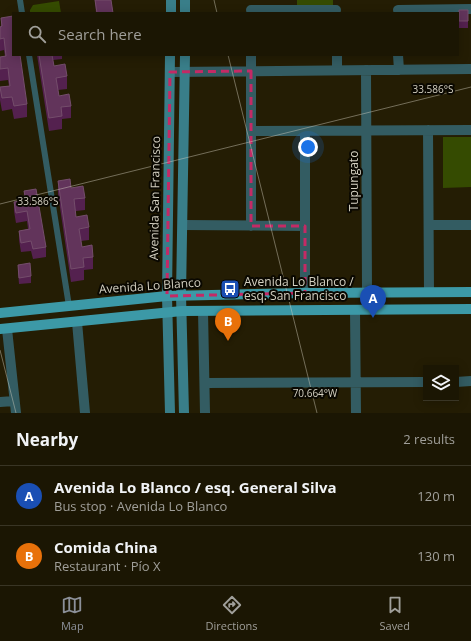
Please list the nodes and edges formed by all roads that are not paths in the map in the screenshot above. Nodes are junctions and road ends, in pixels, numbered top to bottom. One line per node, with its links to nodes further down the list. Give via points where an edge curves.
1 (20, 0): 8 (lane)
2 (171, 0): 9 (street)
3 (185, 0): 10 (street)
4 (251, 8): 5 (street)
5 (336, 8)
6 (398, 8): 7 (street)
7 (471, 9)
8 (22, 12)
9 (171, 12)
10 (185, 12)
11 (29, 56): 40 (lane)
12 (170, 56): 22 (street, Avenida San Francisco)
13 (185, 56): 23 (street)
14 (251, 56): 21 (street)
15 (337, 56): 18 (street)
16 (398, 56): 20 (street)
17 (471, 69): 20 (street)
18 (337, 70): 19 (street); 21 (street)
19 (366, 70): 20 (street); 28 (street, Tupungato)
20 (398, 70)
21 (251, 71): 23 (street); 26 (street)
22 (170, 72): 23 (street); 39 (street, Avenida San Francisco)
23 (184, 72): 29 (street)
24 (428, 130): 25 (street); 28 (street); 30 (street)
25 (471, 130)
26 (251, 131): 27 (street); 32 (street)
27 (305, 131): 28 (street); 33 (street)
28 (366, 131): 34 (street, Tupungato)
29 (183, 225): 32 (street); 38 (street)
30 (429, 225): 31 (street); 35 (street)
31 (471, 225)
32 (251, 226): 33 (street)
33 (305, 226): 37 (street)
34 (367, 292): 35 (main road, Avenida Lo Blanco); 37 (main road, Avenida Lo Blanco)
35 (429, 292): 36 (main road, Avenida Lo Blanco)
36 (471, 292)
37 (305, 293): 38 (main road, Avenida Lo Blanco)
38 (182, 295): 39 (main road, Avenida Lo Blanco); 44 (street)
39 (167, 296): 40 (main road, Avenida Lo Blanco); 46 (street, Avenida San Francisco)
40 (69, 306): 45 (main road, Avenida Lo Blanco)
41 (471, 309): 42 (main road)
42 (355, 310): 43 (main road); 49 (street)
43 (203, 311): 44 (main road); 53 (street)
44 (182, 312): 46 (main road); 59 (street)
45 (0, 313)
46 (168, 313): 47 (main road); 58 (street, Avenida San Francisco)
47 (78, 322): 48 (main road); 57 (street)
48 (3, 329): 54 (street)
49 (356, 382): 50 (street); 53 (street); 61 (street)
50 (423, 382)
51 (459, 382): 52 (street)
52 (471, 382)
53 (205, 384): 60 (street)
54 (14, 401): 55 (street); 56 (street)
55 (0, 402)
56 (16, 413)
57 (85, 413)
58 (170, 413)
59 (184, 413)
60 (205, 413)
61 (356, 413)

